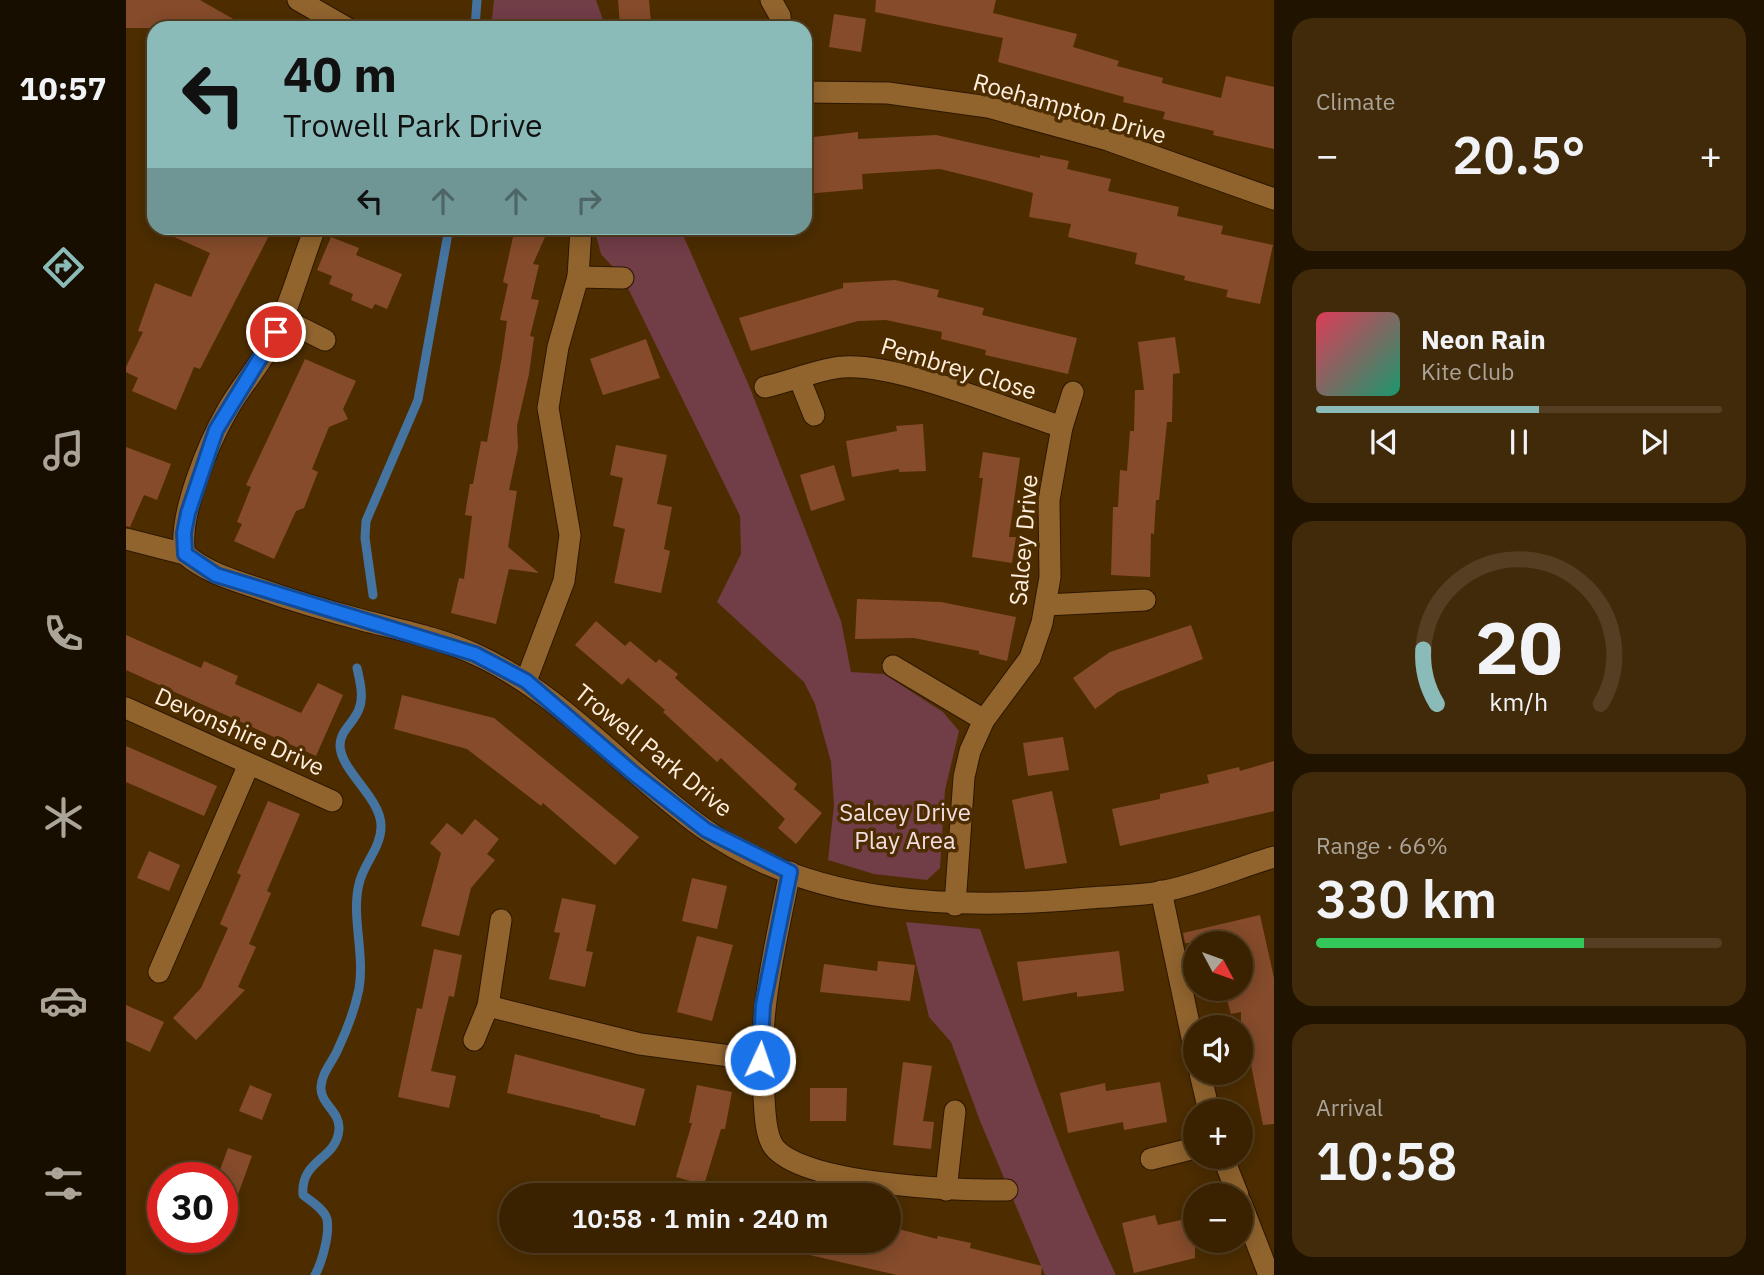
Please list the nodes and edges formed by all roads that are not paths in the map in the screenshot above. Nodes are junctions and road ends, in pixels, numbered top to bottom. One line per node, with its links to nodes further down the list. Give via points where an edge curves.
1 (298, 0): 3 (street)
2 (771, 0): 4 (street)
3 (335, 21)
4 (780, 21)
5 (812, 92): 6 (street, Roehampton Drive, via 888,93 988,107 1108,140)
6 (1274, 199)
7 (312, 235): 11 (street)
8 (581, 235): 9 (street)
9 (579, 277): 10 (street); 23 (street, via 558,346 548,408 569,547 564,581)
10 (622, 278)
11 (283, 319): 12 (street); 19 (street, via 216,430 188,513)
12 (325, 340)
13 (800, 380): 14 (street, Pembrey Close); 16 (street); 17 (street, Pembrey Close, via 840,367 862,367 911,378)
14 (765, 387)
15 (1073, 392): 17 (street, Salcey Drive)
16 (814, 415)
17 (1062, 427): 21 (street, Salcey Drive, via 1048,500)
18 (131, 541): 19 (street, Trowell Park Drive)
19 (185, 554): 23 (street, Trowell Park Drive, via 216,575 475,654)
20 (1145, 600): 21 (street)
21 (1046, 605): 25 (street, Salcey Drive, via 1030,658)
22 (893, 666): 25 (street)
23 (526, 681): 29 (street, Trowell Park Drive, via 706,830)
24 (126, 708): 26 (street, Devonshire Drive)
25 (984, 720): 31 (street, Salcey Drive, via 964,777)
26 (250, 764): 27 (street, Devonshire Drive); 33 (street)
27 (332, 801)
28 (1274, 857): 30 (street, Trowell Park Drive)
29 (790, 872): 31 (street, Trowell Park Drive, via 855,891); 37 (street, via 763,1005)
30 (1161, 891): 31 (street, Trowell Park Drive); 35 (street)
31 (955, 905)
32 (501, 920): 34 (street)
33 (159, 972)
34 (488, 1006): 36 (street); 37 (street, via 640,1044)
35 (1187, 1015)
36 (474, 1040)
37 (760, 1060): 41 (street, via 773,1145 795,1165 850,1178)
38 (955, 1111): 41 (street)
39 (1183, 1151): 40 (street)
40 (1151, 1159)
41 (946, 1190): 42 (street)
42 (1007, 1190)
43 (1253, 1234): 44 (street)
44 (1269, 1275)

